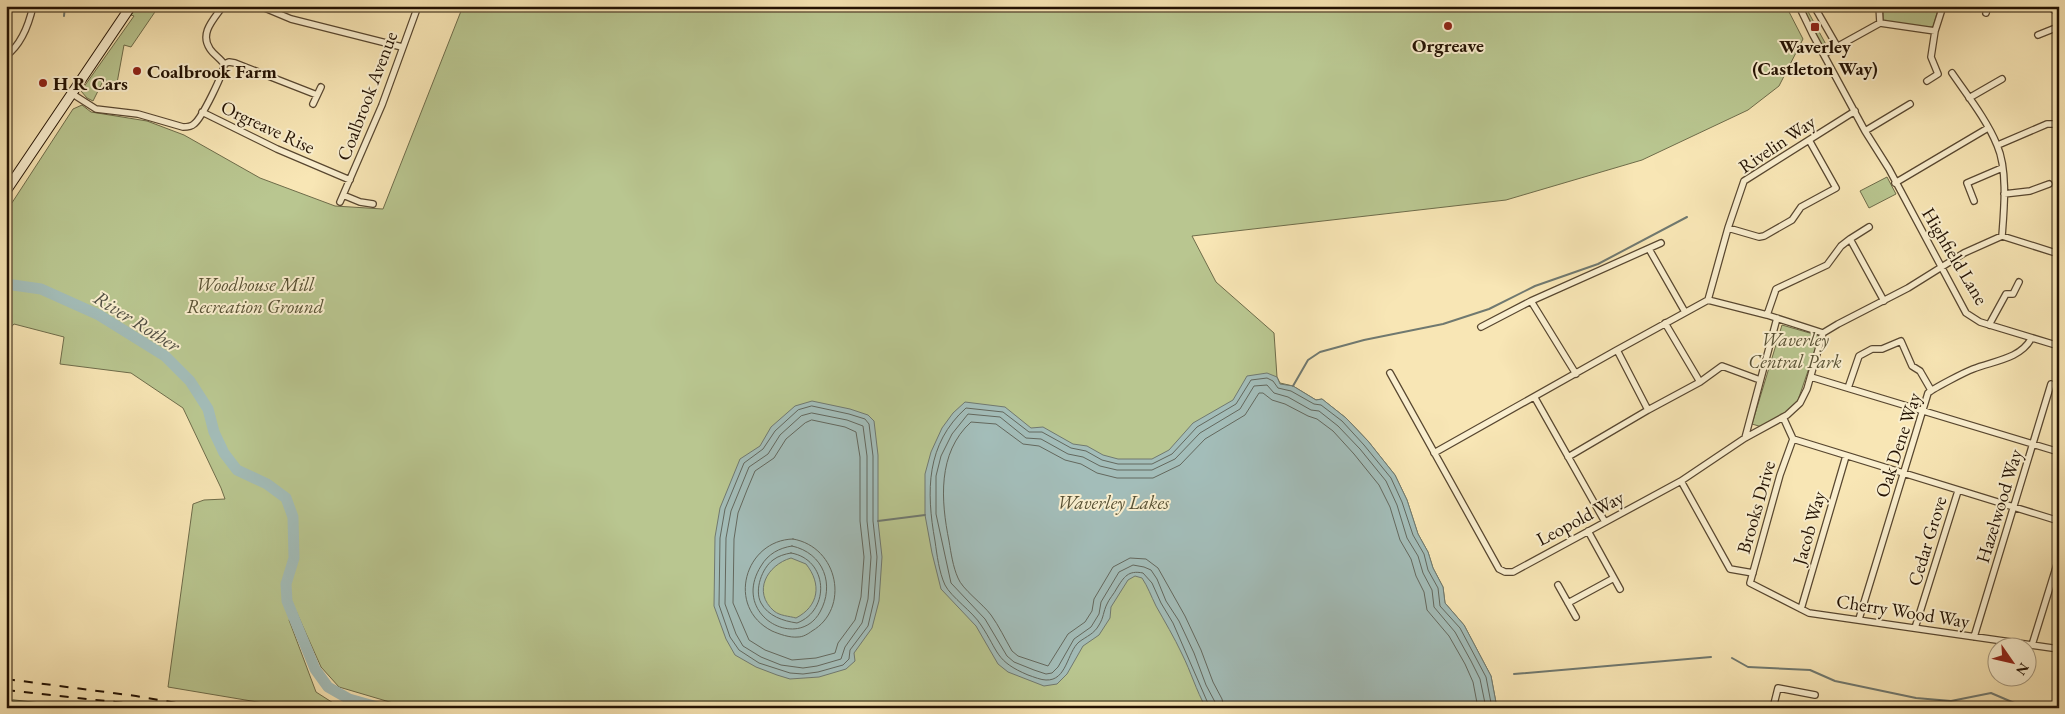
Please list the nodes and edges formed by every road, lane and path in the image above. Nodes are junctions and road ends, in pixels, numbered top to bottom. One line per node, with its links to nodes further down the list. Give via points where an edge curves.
1 (33, 6): 21 (street, via 22,36)
2 (131, 6): 27 (main road)
3 (223, 6): 22 (street, via 206,38)
4 (260, 6): 19 (street, via 291,19)
5 (418, 6): 19 (street, Coalbrook Avenue)
6 (1799, 6): 20 (street, Highfield Lane)
7 (1814, 6): 18 (street)
8 (1879, 6): 14 (street)
9 (1943, 6): 16 (street)
10 (1988, 6): 13 (street)
11 (2047, 6): 12 (street)
12 (2059, 12): 15 (street)
13 (1986, 13)
14 (1880, 23): 16 (street); 18 (street)
15 (2058, 27): 17 (street)
16 (1935, 31): 25 (street, via 1931,57 1938,74)
17 (2038, 35)
18 (1837, 46): 20 (street)
19 (402, 47): 40 (street, Coalbrook Avenue)
20 (1824, 54): 33 (street, Highfield Lane)
21 (6, 56)
22 (224, 64): 28 (street, via 235,62); 32 (street)
23 (1952, 73): 29 (street)
24 (2002, 79): 29 (street)
25 (1927, 81)
26 (321, 87): 28 (street)
27 (71, 94): 32 (street, via 96,109 138,114 183,127 194,124); 43 (main road)
28 (317, 95): 30 (street)
29 (1969, 98): 35 (street)
30 (314, 104)
31 (1910, 104): 36 (street)
32 (202, 112): 40 (street, Orgreave Rise)
33 (1854, 112): 36 (street, Highfield Lane); 37 (street, Rivelin Way)
34 (2059, 124): 38 (street, via 2047,124)
35 (1988, 128): 38 (street); 41 (street)
36 (1865, 131): 41 (street, Highfield Lane)
37 (1809, 140): 48 (street, Rivelin Way, via 1744,181); 48 (street, via 1836,188 1801,207 1792,220 1764,236)
38 (1998, 145): 39 (street)
39 (2002, 168): 44 (street); 45 (street, via 1967,183)
40 (350, 180): 46 (street, Coalbrook Avenue, via 341,199)
41 (1895, 183): 54 (street, Highfield Lane)
42 (2049, 184): 44 (street, via 2030,191)
43 (6, 191)
44 (2004, 194): 49 (street)
45 (1974, 201)
46 (373, 204)
47 (1869, 227): 50 (street)
48 (1728, 228): 56 (street, Rivelin Way)
49 (2002, 236): 53 (street); 54 (street, via 1964,253)
50 (1850, 239): 58 (street); 60 (street, via 1840,246 1827,265 1776,289)
51 (1661, 243): 52 (street)
52 (1649, 249): 57 (street); 59 (street)
53 (2059, 254)
54 (1941, 268): 58 (street); 63 (street, Highfield Lane, via 1966,313)
55 (2019, 282): 63 (street, via 2013,294 2006,294)
56 (1708, 300): 59 (street); 60 (street)
57 (1532, 301): 64 (street); 70 (street)
58 (1884, 301): 65 (street)
59 (1685, 312): 62 (street)
60 (1767, 315): 61 (street)
61 (1777, 318): 65 (street); 72 (street)
62 (1665, 323): 68 (street); 73 (street)
63 (1989, 325): 66 (street, Highfield Lane)
64 (1481, 327)
65 (1823, 333): 71 (street, Leopold Way)
66 (2031, 339): 67 (street, Highfield Lane); 76 (street, Oak Dene Way, via 2027,346 1999,362 1972,369)
67 (2059, 346)
68 (1617, 350): 70 (street); 78 (street)
69 (1390, 373): 85 (street, Leopold Way)
70 (1576, 374): 77 (street)
71 (1811, 376): 75 (street); 80 (street, Leopold Way, via 1800,403)
72 (1760, 380): 73 (street, via 1722,366); 81 (street)
73 (1700, 382): 78 (street)
74 (2051, 384): 83 (street, Hazelwood Way)
75 (1848, 388): 76 (street, via 1859,356 1901,341 1912,366 1920,371); 79 (street)
76 (1931, 390): 79 (street, Oak Dene Way)
77 (1535, 398): 85 (street); 87 (street)
78 (1648, 410): 87 (street)
79 (1922, 412): 83 (street); 88 (street, Oak Dene Way)
80 (1783, 417): 81 (street, Leopold Way); 82 (street)
81 (1745, 438): 89 (street, Leopold Way)
82 (1793, 439): 86 (street); 96 (street, Brooks Drive)
83 (2033, 446): 84 (street); 91 (street, Hazelwood Way)
84 (2059, 452)
85 (1434, 453): 94 (street, Leopold Way, via 1499,569 1513,572)
86 (1846, 456): 88 (street); 102 (street, Jacob Way)
87 (1568, 457): 93 (street)
88 (1903, 473): 90 (street); 104 (street, Oak Dene Way)
89 (1681, 481): 93 (street, Leopold Way); 96 (street, via 1730,568)
90 (1958, 491): 91 (street); 105 (street, Cedar Grove)
91 (2013, 507): 92 (street); 107 (street, Hazelwood Way)
92 (2059, 521)
93 (1605, 522): 94 (street, Leopold Way)
94 (1588, 531): 97 (street)
95 (2059, 558): 106 (street)
96 (1753, 573): 98 (street, Brooks Drive)
97 (1614, 578): 100 (street); 101 (street)
98 (1750, 583): 102 (street, Cherry Wood Way)
99 (1558, 585): 101 (street)
100 (1620, 589)
101 (1568, 603): 103 (street)
102 (1801, 609): 104 (street, Cherry Wood Way)
103 (1576, 617)
104 (1859, 619): 105 (street, Cherry Wood Way)
105 (1915, 628): 107 (street, Cherry Wood Way)
106 (2035, 636)
107 (1974, 637): 108 (street, Cherry Wood Way)
108 (1988, 639)
109 (2038, 646): 110 (street, Cherry Wood Way)
110 (2059, 649)
111 (1815, 695): 112 (street, via 1778,688)
112 (1773, 708)

